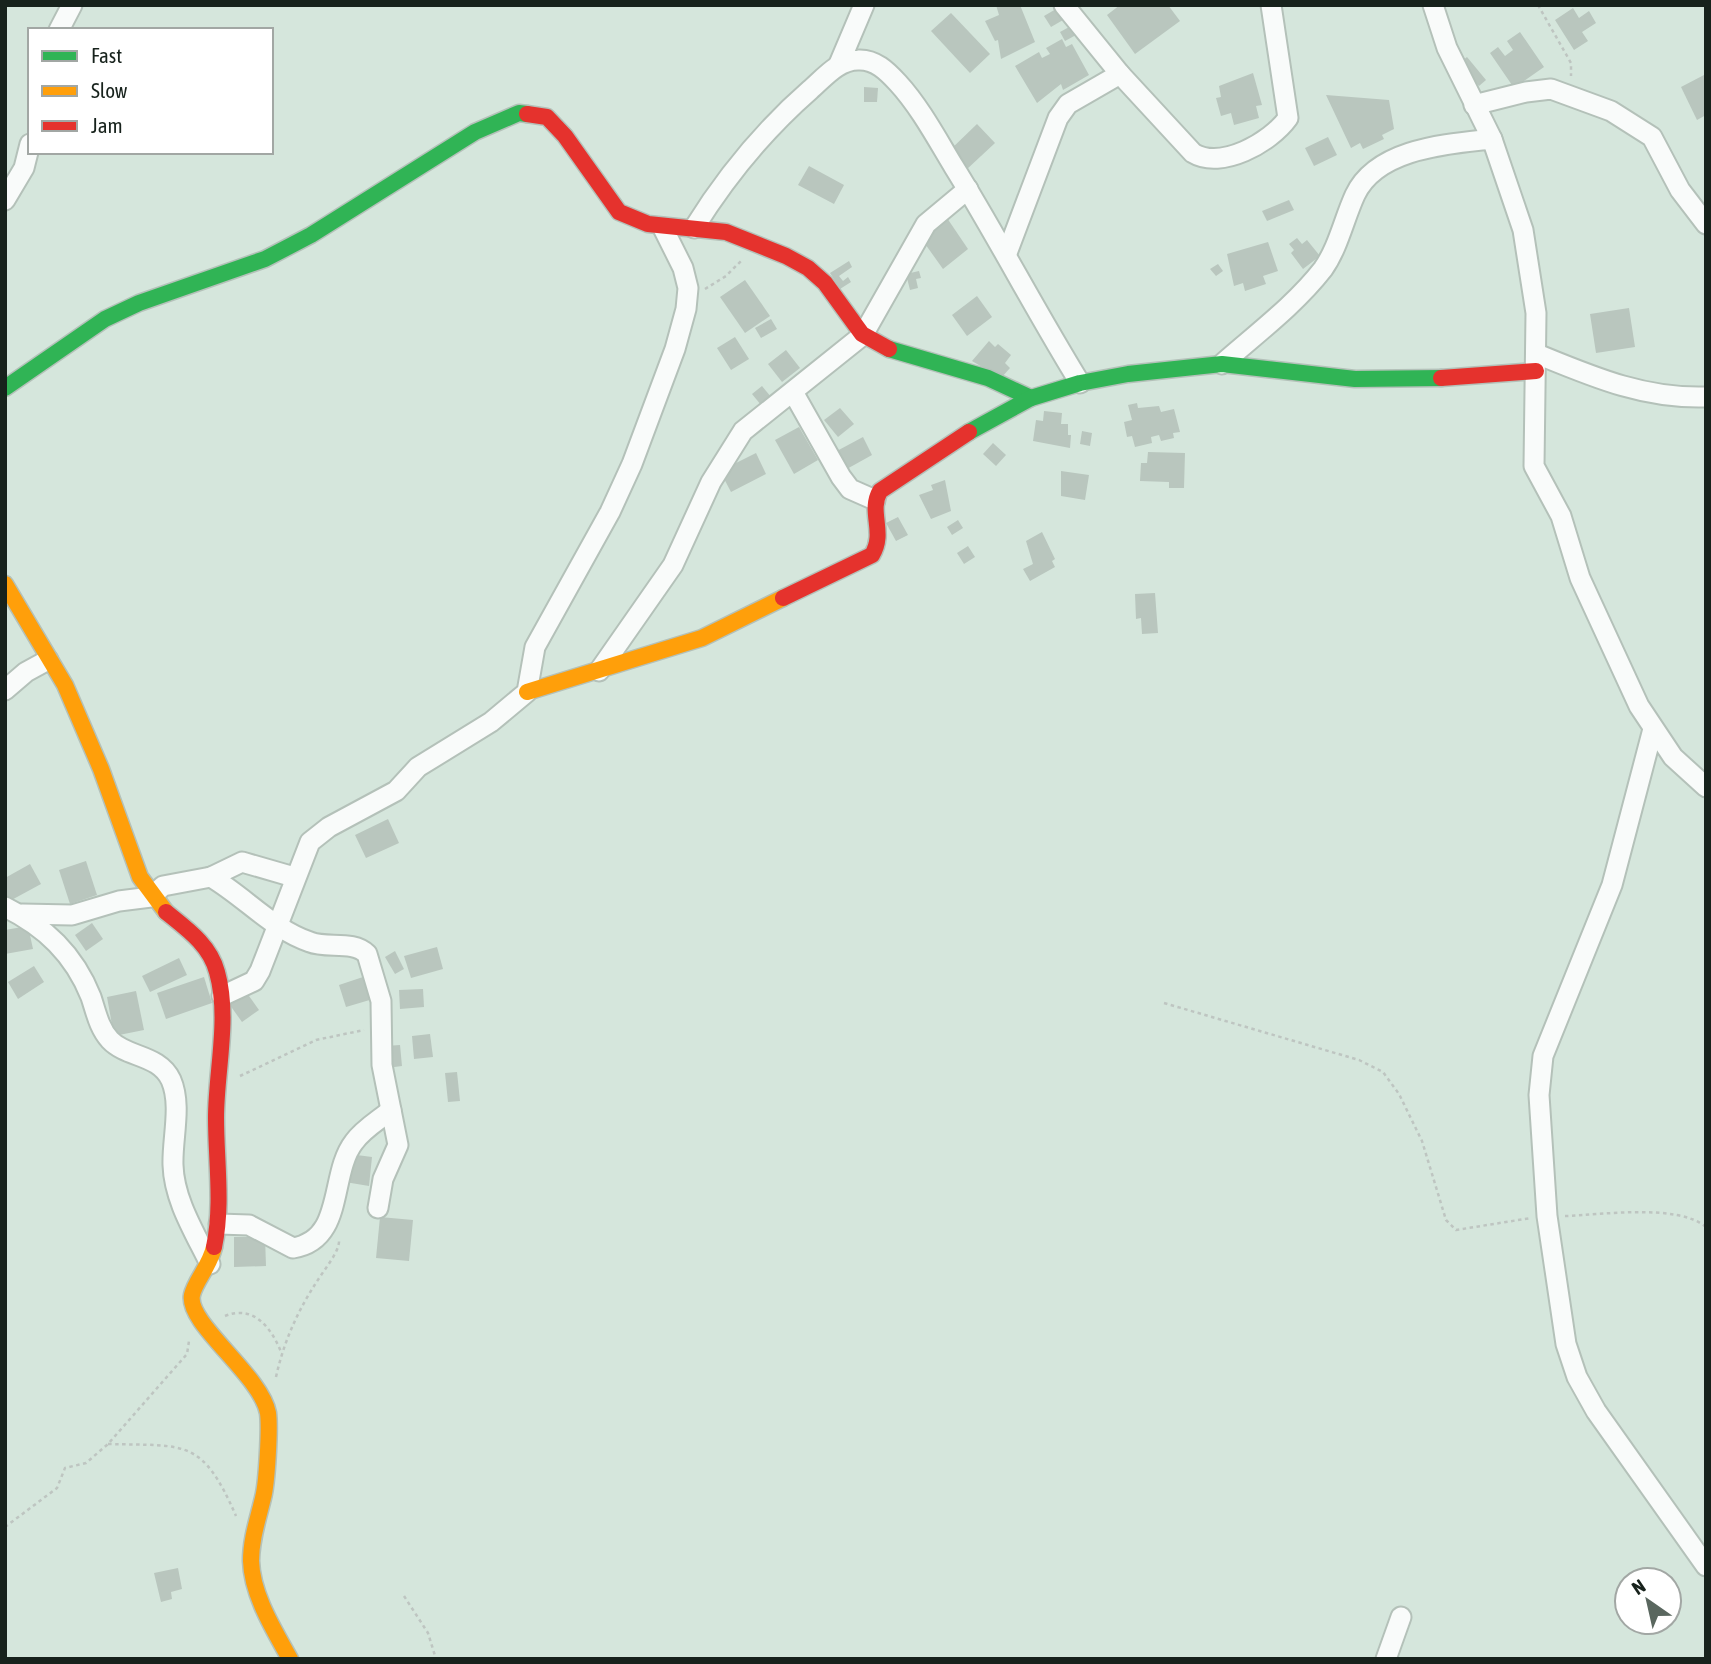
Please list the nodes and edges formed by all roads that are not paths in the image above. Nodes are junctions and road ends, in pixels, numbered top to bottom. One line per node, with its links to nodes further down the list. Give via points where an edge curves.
1 (72, 5): 6 (street)
2 (864, 5): 7 (street)
3 (1064, 5): 8 (street)
4 (1271, 5): 8 (street, via 1288,118 1262,141 1224,158 1204,159 1193,153)
5 (1433, 5): 9 (street)
6 (60, 28)
7 (839, 64): 12 (street, via 876,63 899,84); 16 (street, via 753,144)
8 (1120, 74): 17 (street, via 1068,104 1058,118)
9 (1474, 105): 10 (street); 14 (street, via 1551,89 1611,110 1652,137 1680,190)
10 (1492, 139): 19 (street, via 1526,244 1536,313); 20 (street, via 1424,149 1370,175 1356,192 1324,267)
11 (28, 152): 13 (street)
12 (968, 189): 17 (street); 18 (street, via 926,225)
13 (5, 200)
14 (1706, 224)
15 (663, 228): 16 (street); 22 (street, via 645,226 619,212 547,117 519,113 475,132 265,260 105,319); 31 (street, via 684,268 687,300 675,349 610,512 536,647)
16 (694, 228): 18 (street, via 739,236 803,265 822,280)
17 (1007, 253): 21 (street)
18 (863, 335): 23 (street); 25 (street, via 911,356 988,378)
19 (1536, 362): 20 (street, via 1416,380); 24 (street, via 1630,390 1671,398); 32 (street, via 1534,466 1561,516 1580,578)
20 (1222, 364): 21 (street)
21 (1080, 383): 25 (street)
22 (5, 388)
23 (793, 392): 26 (street, via 850,489); 29 (street, via 743,431 711,482 673,565)
24 (1706, 397)
25 (1031, 398): 26 (street, via 900,476)
26 (875, 500): 29 (street, via 880,542 872,555 702,638)
27 (5, 584): 28 (street)
28 (48, 660): 30 (street); 36 (street, via 65,685)
29 (599, 671): 31 (street)
30 (5, 690)
31 (527, 692): 35 (street, via 501,715 418,767 396,792 316,835 304,850)
32 (1653, 729): 33 (street, via 1673,757); 44 (street, via 1612,885 1543,1056 1539,1095 1547,1216 1566,1344 1577,1377)
33 (1706, 787)
34 (211, 877): 35 (street, via 248,861); 36 (street, via 163,886); 38 (street)
35 (294, 877): 38 (street)
36 (151, 897): 37 (street, via 72,915); 39 (street, via 206,946)
37 (12, 910): 43 (street, via 66,952 111,1042 152,1061 170,1079 175,1104 173,1167 188,1219)
38 (276, 925): 39 (street, via 254,981); 40 (street, via 309,942 362,949 381,1001 382,1065)
39 (222, 996): 42 (street, via 215,1170)
40 (391, 1110): 41 (street, via 398,1145 380,1189); 42 (street, via 354,1142 342,1167 335,1204 318,1236 308,1244 293,1248 249,1226)
41 (378, 1208)
42 (219, 1224): 43 (street)
43 (209, 1264): 46 (street, via 192,1296 198,1319 259,1388 268,1414 264,1496 251,1562 265,1613)
44 (1706, 1566)
45 (1401, 1617): 47 (street)
46 (290, 1659)
47 (1386, 1659)

